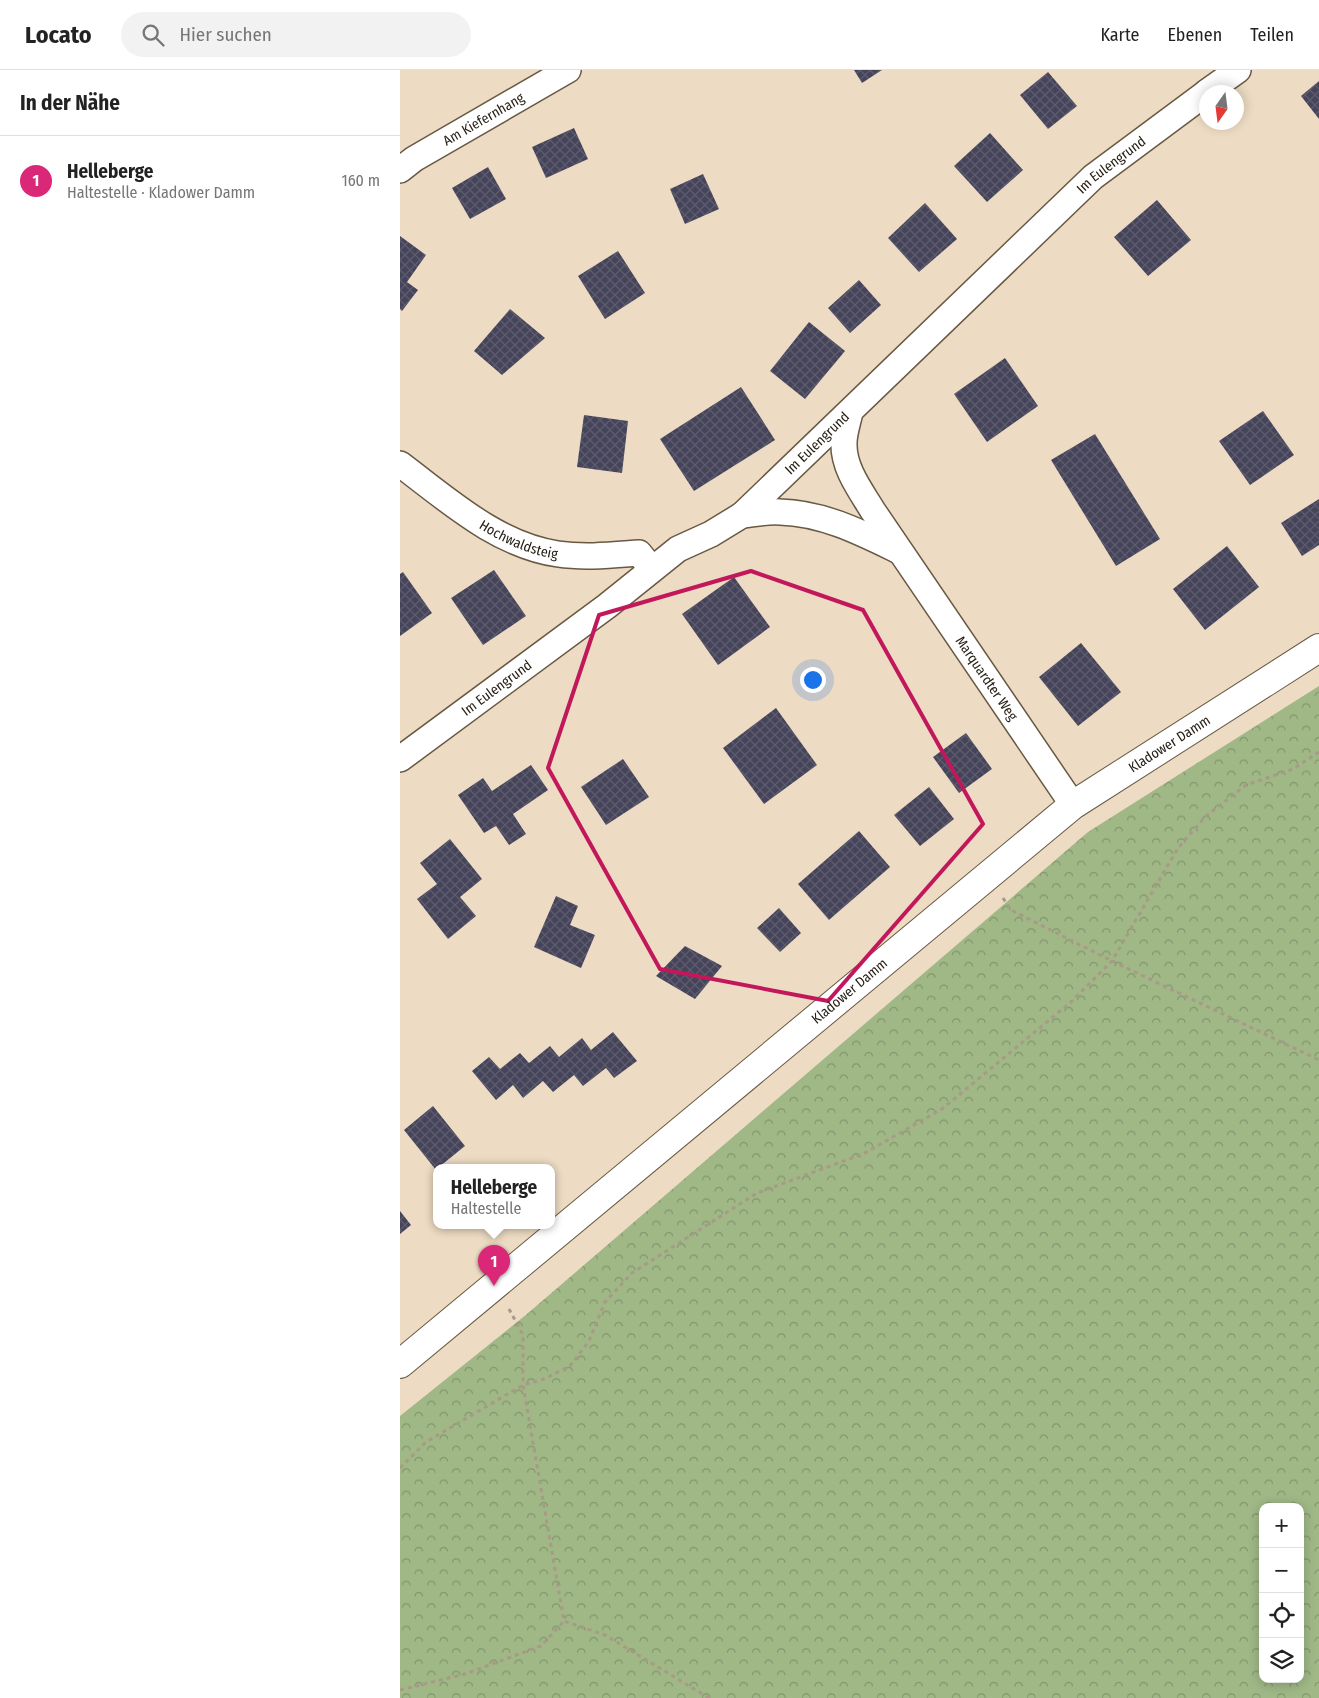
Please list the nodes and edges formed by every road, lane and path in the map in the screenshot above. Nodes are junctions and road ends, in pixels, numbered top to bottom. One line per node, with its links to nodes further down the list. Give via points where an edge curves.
1 (568, 70): 5 (street, Am Kiefernhang)
2 (1238, 70): 3 (street, Im Eulengrund)
3 (1218, 85)
4 (1199, 99): 6 (street, Im Eulengrund, via 1093,177)
5 (400, 170)
6 (850, 412): 8 (street, Im Eulengrund); 9 (street, Marquardter Weg, via 844,443 846,462 873,511)
7 (400, 464): 10 (street, Hochwaldsteig, via 468,515 524,545 557,554 596,557 639,553)
8 (742, 515): 9 (street, via 780,512 814,517 847,526); 10 (street, Im Eulengrund, via 678,549)
9 (901, 552): 14 (street, Marquardter Weg)
10 (652, 569): 13 (street, Im Eulengrund)
11 (1319, 648): 14 (main road, Kladower Damm)
12 (1319, 752): 16 (path, via 1293,769 1246,785 1206,816 1178,848)
13 (400, 759)
14 (1073, 805): 15 (main road, Kladower Damm)
15 (988, 875): 16 (path, via 1011,910); 18 (main road, Kladower Damm)
16 (1112, 961): 17 (path); 20 (path, via 1071,1002 942,1109 863,1154 757,1193 632,1273 605,1302 589,1341 570,1366)
17 (1319, 1060)
18 (496, 1284): 19 (main road, Kladower Damm); 20 (path, via 522,1335)
19 (400, 1364)
20 (524, 1385): 21 (path, via 426,1442); 22 (path)
21 (400, 1468)
22 (564, 1621): 23 (path, via 541,1646 465,1674); 24 (path, via 605,1635)
23 (400, 1690)
24 (709, 1698)

